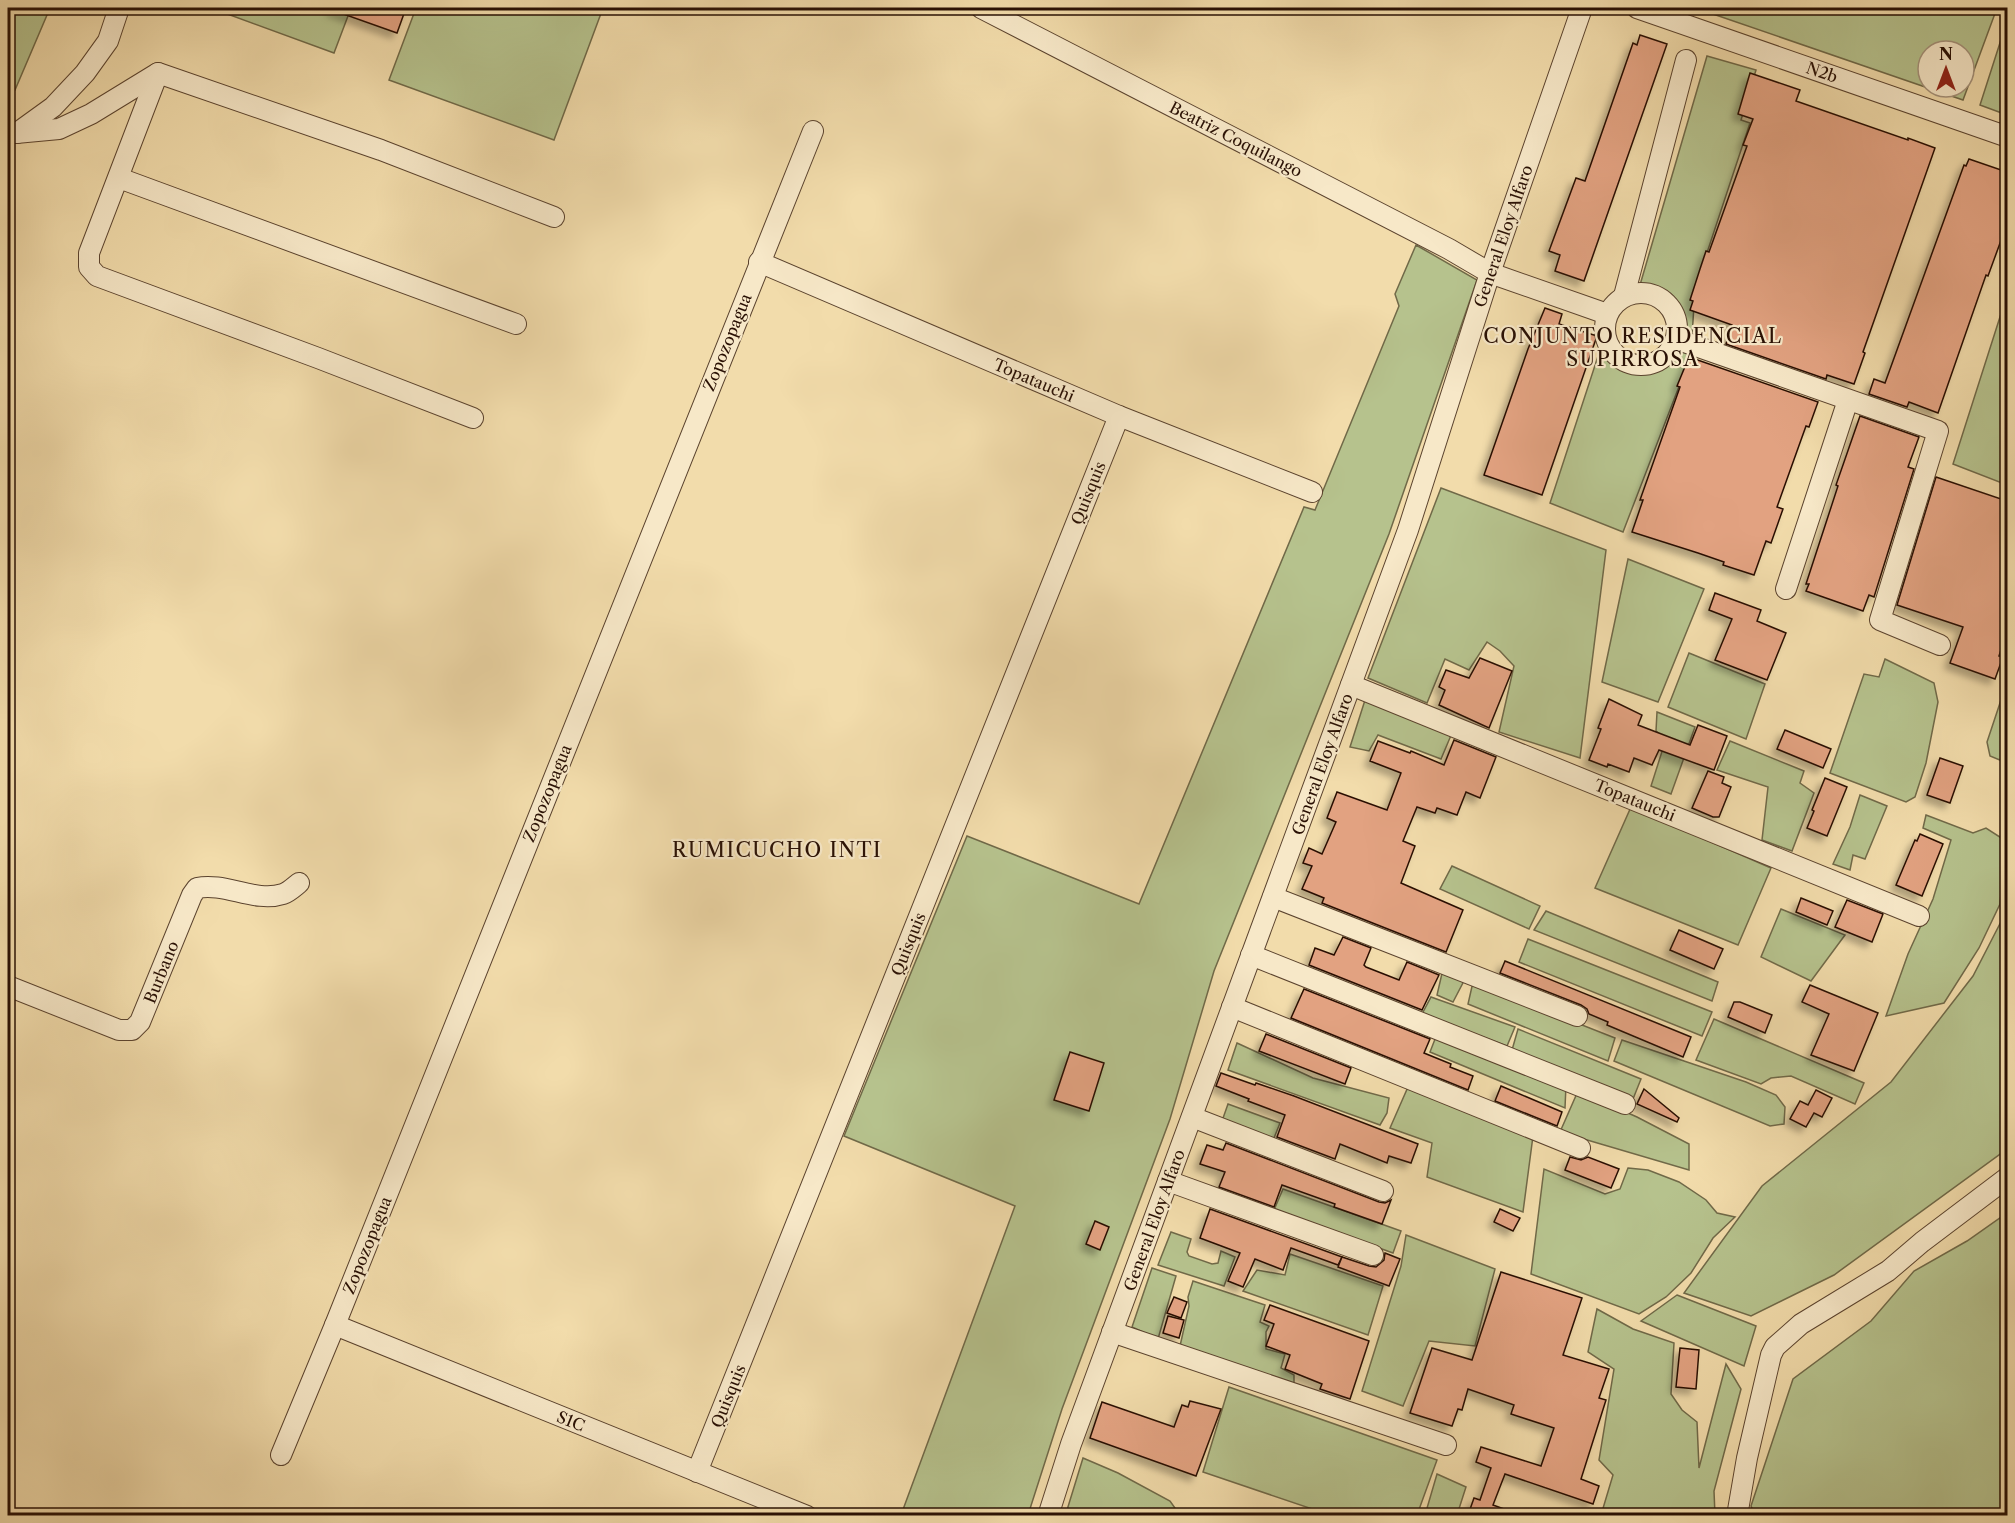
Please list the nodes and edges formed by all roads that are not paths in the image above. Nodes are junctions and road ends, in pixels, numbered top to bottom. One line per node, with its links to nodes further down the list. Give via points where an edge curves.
1 (119, 8): 8 (street, via 108,41 85,73 53,107)
2 (981, 8): 13 (street, Beatriz Coquilango)
3 (1582, 8): 13 (street, General Eloy Alfaro)
4 (1637, 8): 9 (street, N2b)
5 (1686, 60): 14 (street)
6 (158, 73): 8 (street, via 59,129); 10 (street); 11 (street, via 381,150)
7 (813, 131): 12 (street, Zopozopagua)
8 (12, 136)
9 (2007, 137)
10 (119, 178): 16 (street); 20 (street, via 89,253 89,267 97,276)
11 (554, 217)
12 (759, 262): 19 (street, Topatauchi); 39 (street, Zopozopagua)
13 (1490, 273): 15 (street, Beatriz Coquilango); 24 (street, General Eloy Alfaro, via 1408,530)
14 (1624, 297): 15 (street); 17 (street, via 1648,293 1664,301 1675,315)
15 (1607, 314): 17 (street, via 1605,338 1617,358 1628,364 1640,366 1663,359)
16 (516, 324)
17 (1676, 339): 18 (street)
18 (1848, 400): 22 (street); 23 (street, via 1938,431 1880,620)
19 (1119, 416): 21 (street, Topatauchi); 43 (street, Quisquis)
20 (473, 418)
21 (1312, 492)
22 (1786, 589)
23 (1940, 645)
24 (1351, 685): 26 (street, General Eloy Alfaro); 27 (street, Topatauchi)
25 (299, 883): 29 (street, Burbano, via 285,894 270,895 209,886 196,888 140,1022 132,1030 119,1030)
26 (1272, 897): 28 (street, General Eloy Alfaro); 31 (street)
27 (1919, 916)
28 (1251, 954): 30 (street, General Eloy Alfaro); 32 (street)
29 (8, 986)
30 (1232, 1007): 33 (street, General Eloy Alfaro); 34 (street)
31 (1576, 1016)
32 (1625, 1104)
33 (1192, 1117): 36 (street, General Eloy Alfaro); 37 (street)
34 (1580, 1148)
35 (2007, 1177): 46 (street, via 1888,1271 1801,1324 1775,1347)
36 (1168, 1180): 38 (street); 40 (street, General Eloy Alfaro)
37 (1383, 1191)
38 (1373, 1255)
39 (335, 1325): 42 (street, Zopozopagua); 43 (street, S1C)
40 (1112, 1332): 41 (street); 45 (street, General Eloy Alfaro)
41 (1446, 1445)
42 (281, 1455)
43 (697, 1472): 44 (street, S1C)
44 (807, 1515)
45 (1048, 1515)
46 (1737, 1515)

